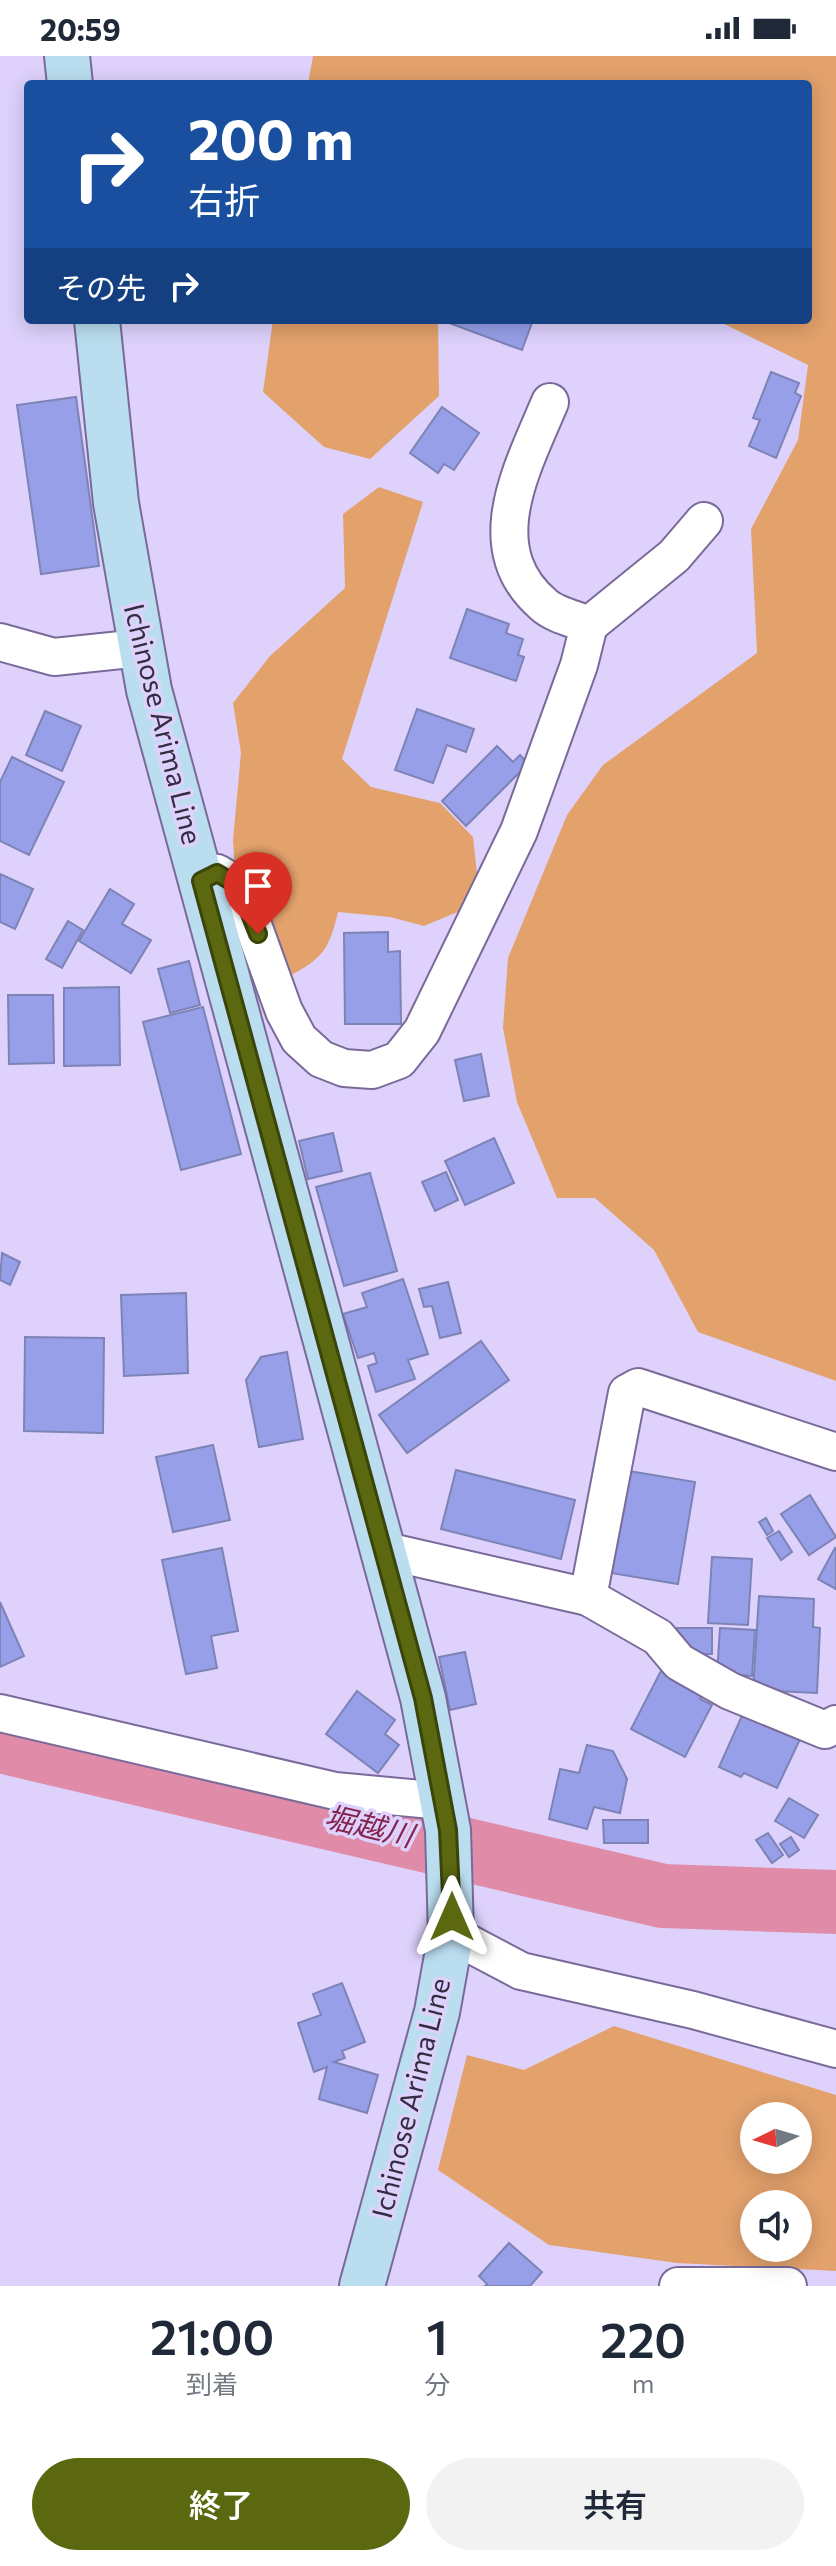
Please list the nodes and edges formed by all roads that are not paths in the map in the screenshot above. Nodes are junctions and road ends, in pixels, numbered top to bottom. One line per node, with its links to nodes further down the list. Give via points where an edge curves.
1 (67, 56): 2 (main road)
2 (70, 80)
3 (97, 324): 8 (main road, Ichinose Arima Line, via 116,503)
4 (550, 402): 6 (street, via 508,514 511,547 519,577 545,607)
5 (704, 521): 6 (street, via 674,556)
6 (589, 625): 9 (street, via 519,831 422,1031 399,1060 372,1070 321,1059 299,1039 284,1011 239,886 217,873)
7 (0, 642): 8 (street, via 54,657)
8 (140, 648): 9 (main road, Ichinose Arima Line)
9 (201, 881): 11 (main road, Ichinose Arima Line)
10 (836, 1452): 12 (street, via 638,1387 627,1393)
11 (382, 1550): 12 (street); 15 (main road, Ichinose Arima Line, via 423,1698)
12 (588, 1597): 14 (street, via 658,1637 679,1662 730,1691 825,1730)
13 (0, 1713): 15 (street, via 335,1791)
14 (836, 1724)
15 (447, 1832): 16 (main road, Ichinose Arima Line)
16 (451, 1934): 17 (street, via 521,1971); 18 (main road, Ichinose Arima Line, via 437,2012)
17 (836, 2049)
18 (362, 2286)
19 (678, 2286): 20 (street)
20 (788, 2286)

